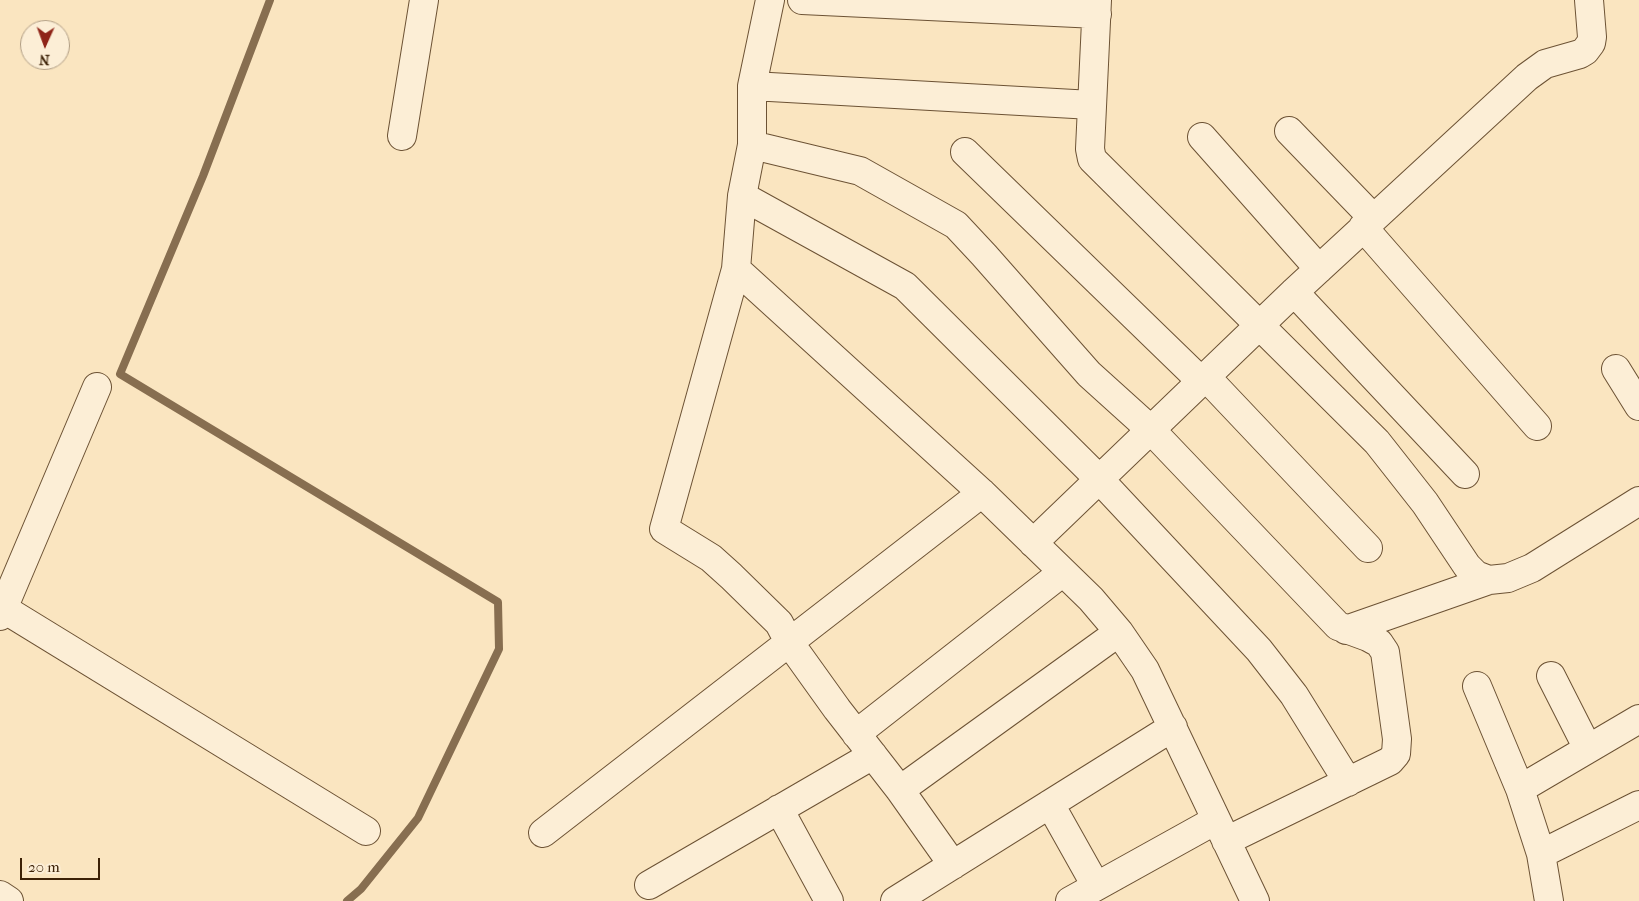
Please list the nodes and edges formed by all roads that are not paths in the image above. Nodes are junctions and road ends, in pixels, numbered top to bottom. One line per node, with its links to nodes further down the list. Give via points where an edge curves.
1 (424, 0): 9 (street)
2 (770, 0): 6 (street)
3 (802, 0): 5 (street)
4 (1589, 0): 14 (street, via 1592,43 1585,51 1545,64 1527,77)
5 (1097, 7): 7 (street)
6 (752, 86): 7 (street); 11 (street)
7 (1092, 105): 18 (street, via 1092,159)
8 (1289, 131): 14 (street)
9 (402, 136)
10 (1202, 136): 15 (street)
11 (752, 145): 13 (street); 24 (street, via 860,171 956,225 1089,374)
12 (965, 152): 20 (street)
13 (742, 196): 16 (street); 26 (street, via 905,286)
14 (1368, 223): 15 (street); 23 (street)
15 (1319, 268): 17 (street)
16 (736, 269): 27 (street); 36 (street, via 664,529 732,576 779,623)
17 (1294, 292): 18 (street); 25 (street)
18 (1260, 325): 20 (street); 32 (street, via 1377,442 1468,566 1476,575)
19 (1616, 369): 22 (street)
20 (1203, 379): 24 (street); 30 (street)
21 (97, 387): 33 (street)
22 (1639, 406)
23 (1537, 426)
24 (1150, 430): 26 (street); 34 (street, via 1338,626)
25 (1465, 474)
26 (1099, 479): 29 (street); 44 (street, via 1259,650 1294,695)
27 (982, 493): 29 (street); 36 (street)
28 (1639, 501): 32 (street, via 1532,568 1508,578)
29 (1033, 543): 31 (street)
30 (1368, 548)
31 (1063, 572): 35 (street); 41 (street)
32 (1489, 580): 34 (street)
33 (2, 612): 51 (street)
34 (1346, 630): 44 (street, via 1368,636 1385,652 1397,739 1396,754 1390,761)
35 (1119, 632): 40 (street, via 1145,670); 46 (street)
36 (789, 642): 41 (street); 52 (street)
37 (1552, 676): 42 (street)
38 (1477, 686): 45 (street)
39 (1639, 719): 42 (street)
40 (1173, 727): 47 (street); 50 (street)
41 (856, 734): 43 (street)
42 (1588, 749): 45 (street)
43 (873, 755): 46 (street); 49 (street)
44 (1348, 782): 50 (street)
45 (1520, 789): 53 (street)
46 (900, 790): 54 (street)
47 (1050, 804): 54 (street); 56 (street)
48 (1639, 805): 53 (street)
49 (779, 809): 55 (street); 60 (street)
50 (1221, 830): 56 (street); 58 (street)
51 (366, 831)
52 (543, 833)
53 (1541, 854): 63 (street)
54 (953, 865): 61 (street)
55 (649, 884)
56 (1096, 886): 62 (street)
57 (0, 895): 59 (street)
58 (1250, 899)
59 (9, 901)
60 (829, 901)
61 (895, 901)
62 (1070, 901)
63 (1549, 901)

